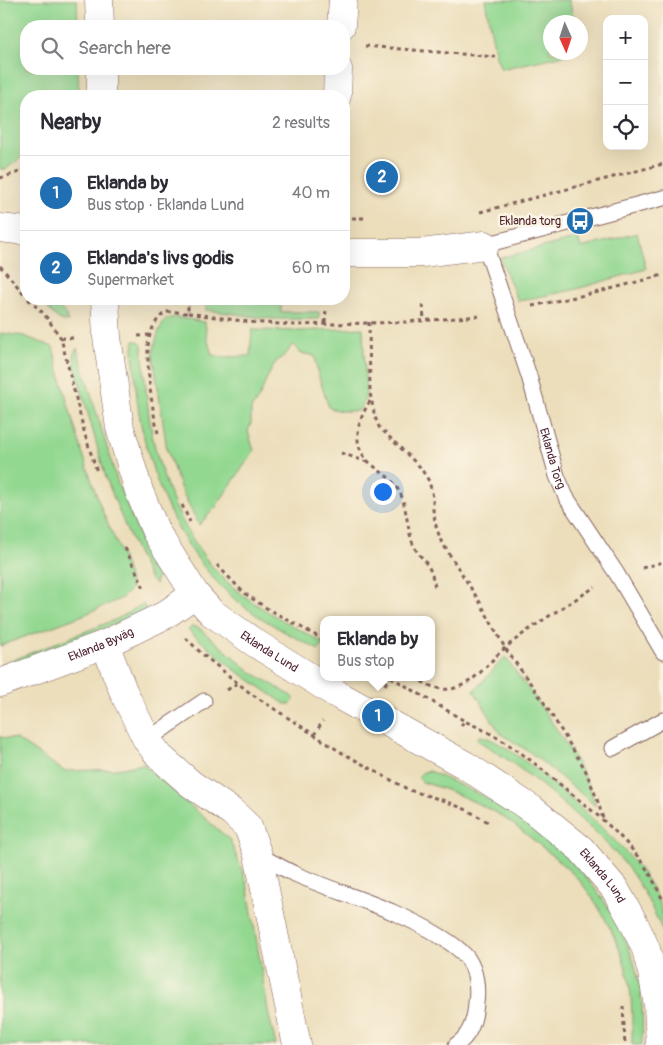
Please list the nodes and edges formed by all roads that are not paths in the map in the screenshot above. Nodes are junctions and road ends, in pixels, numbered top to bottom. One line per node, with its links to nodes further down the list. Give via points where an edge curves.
1 (99, 0): 3 (street)
2 (342, 0): 4 (street)
3 (100, 20)
4 (341, 20)
5 (101, 75): 7 (street)
6 (338, 75): 8 (street)
7 (101, 90)
8 (337, 90)
9 (663, 198): 12 (lane)
10 (0, 228): 11 (street)
11 (20, 230)
12 (485, 245): 13 (street, via 422,253); 17 (lane, Eklanda Torg, via 566,497)
13 (350, 253)
14 (106, 305): 15 (street, Eklanda Lund, via 107,337 120,428 139,491 156,532)
15 (195, 594): 16 (street, Eklanda Byväg, via 165,615); 26 (street, Eklanda Lund, via 212,612 255,643 340,696 465,766 533,810 582,849 615,889 646,949 658,1005)
16 (105, 644): 18 (street, Eklanda Byväg); 21 (street)
17 (663, 652)
18 (0, 684)
19 (204, 701): 21 (lane)
20 (663, 720): 22 (lane)
21 (147, 740): 23 (street, via 160,757 191,784 248,827)
22 (613, 748)
23 (258, 855): 24 (street); 25 (lane, via 295,874 417,922 450,941 468,958 475,975 476,1012 471,1028)
24 (297, 1045)
25 (456, 1045)
26 (660, 1045)

